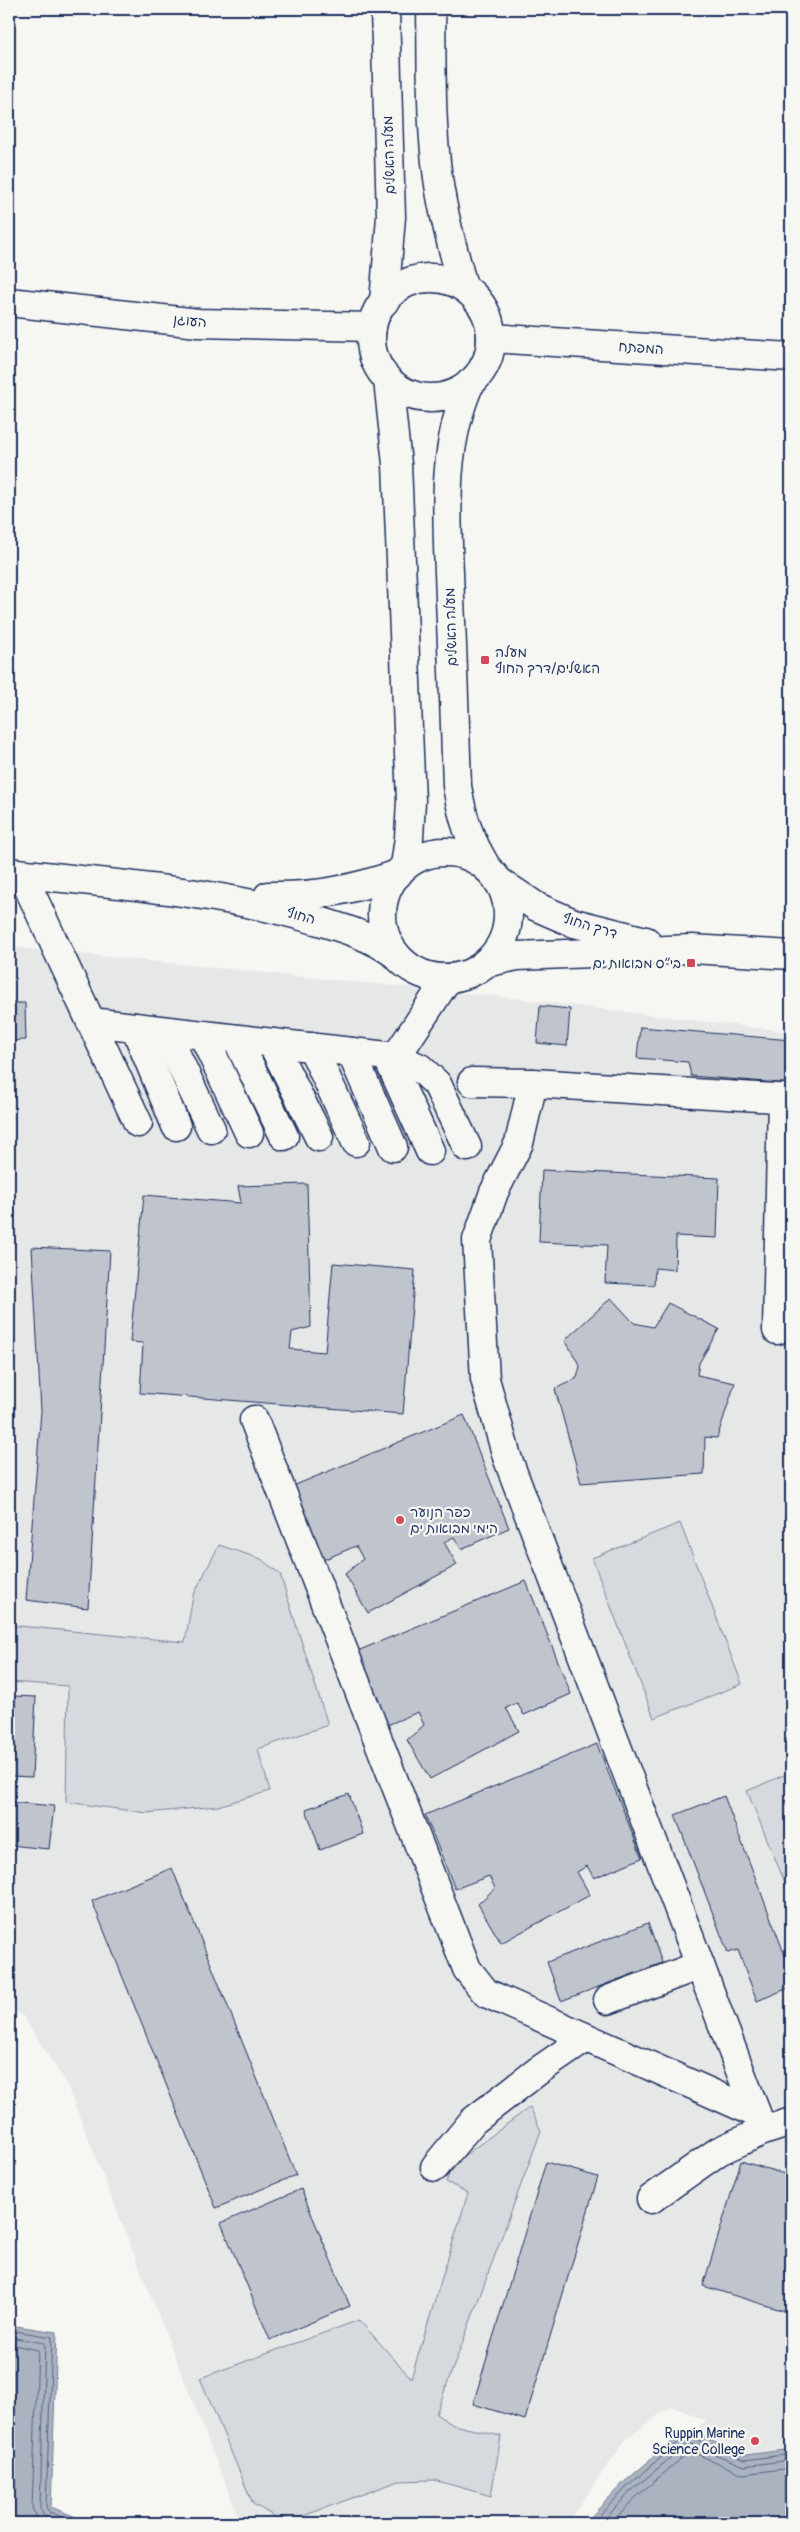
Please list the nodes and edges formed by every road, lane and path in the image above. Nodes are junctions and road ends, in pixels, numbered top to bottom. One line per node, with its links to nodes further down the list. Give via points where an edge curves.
1 (385, 9): 5 (street, מעלה האשלים, via 390,217)
2 (431, 9): 3 (street, via 433,125 438,178)
3 (463, 286): 5 (street, via 446,279 412,280 396,289); 7 (street, via 478,300 488,318)
4 (9, 302): 6 (street, העוגן, via 198,323)
5 (384, 302): 6 (street)
6 (372, 327): 9 (street, via 372,346 377,364)
7 (491, 338): 8 (street, המפתח); 10 (street, via 488,359)
8 (791, 357)
9 (388, 380): 10 (street, via 403,391 421,397 442,398); 11 (street, via 397,464 411,801 410,838)
10 (470, 383): 13 (street, מעלה האשלים, via 460,404 453,436 447,495 457,786 470,841)
11 (401, 870): 13 (street, via 420,857 438,852 472,858); 14 (street, החוף, via 366,885 318,895); 16 (street, via 384,897 382,916 385,936)
12 (15, 873): 14 (street, החוף); 20 (street)
13 (493, 875): 15 (street, דרך החוף, via 537,907 574,924 632,939); 18 (street, via 505,896 508,912 498,947)
14 (201, 894): 16 (street, החוף, via 360,933)
15 (692, 949): 17 (street, דרך החוף); 18 (street, דרך החוף, via 517,956)
16 (395, 954): 19 (street, via 410,968 428,977)
17 (791, 955)
18 (485, 963): 19 (street, via 468,974)
19 (448, 978): 28 (street)
20 (91, 1022): 21 (street); 32 (street)
21 (135, 1027): 22 (street); 33 (street)
22 (165, 1031): 23 (street); 34 (street)
23 (203, 1035): 24 (street); 35 (street)
24 (237, 1039): 25 (street); 36 (street)
25 (272, 1043): 26 (street); 37 (street)
26 (312, 1047): 27 (street); 38 (street)
27 (351, 1052): 28 (street); 39 (street)
28 (391, 1056): 40 (street, via 420,1068 437,1084); 41 (street)
29 (472, 1082): 30 (street)
30 (533, 1083): 31 (street); 44 (street, via 519,1142 494,1192 477,1240 484,1379 507,1457)
31 (786, 1098): 42 (street)
32 (138, 1123)
33 (176, 1126)
34 (211, 1129)
35 (249, 1133)
36 (284, 1136)
37 (319, 1137)
38 (356, 1142)
39 (393, 1147)
40 (467, 1147)
41 (430, 1151)
42 (777, 1330)
43 (254, 1420): 46 (street, via 467,1969 486,1993)
44 (700, 1965): 45 (street); 47 (street)
45 (608, 2000)
46 (586, 2038): 47 (street); 49 (street, via 473,2121)
47 (760, 2122): 48 (street); 50 (street)
48 (791, 2122)
49 (435, 2167)
50 (650, 2199)

